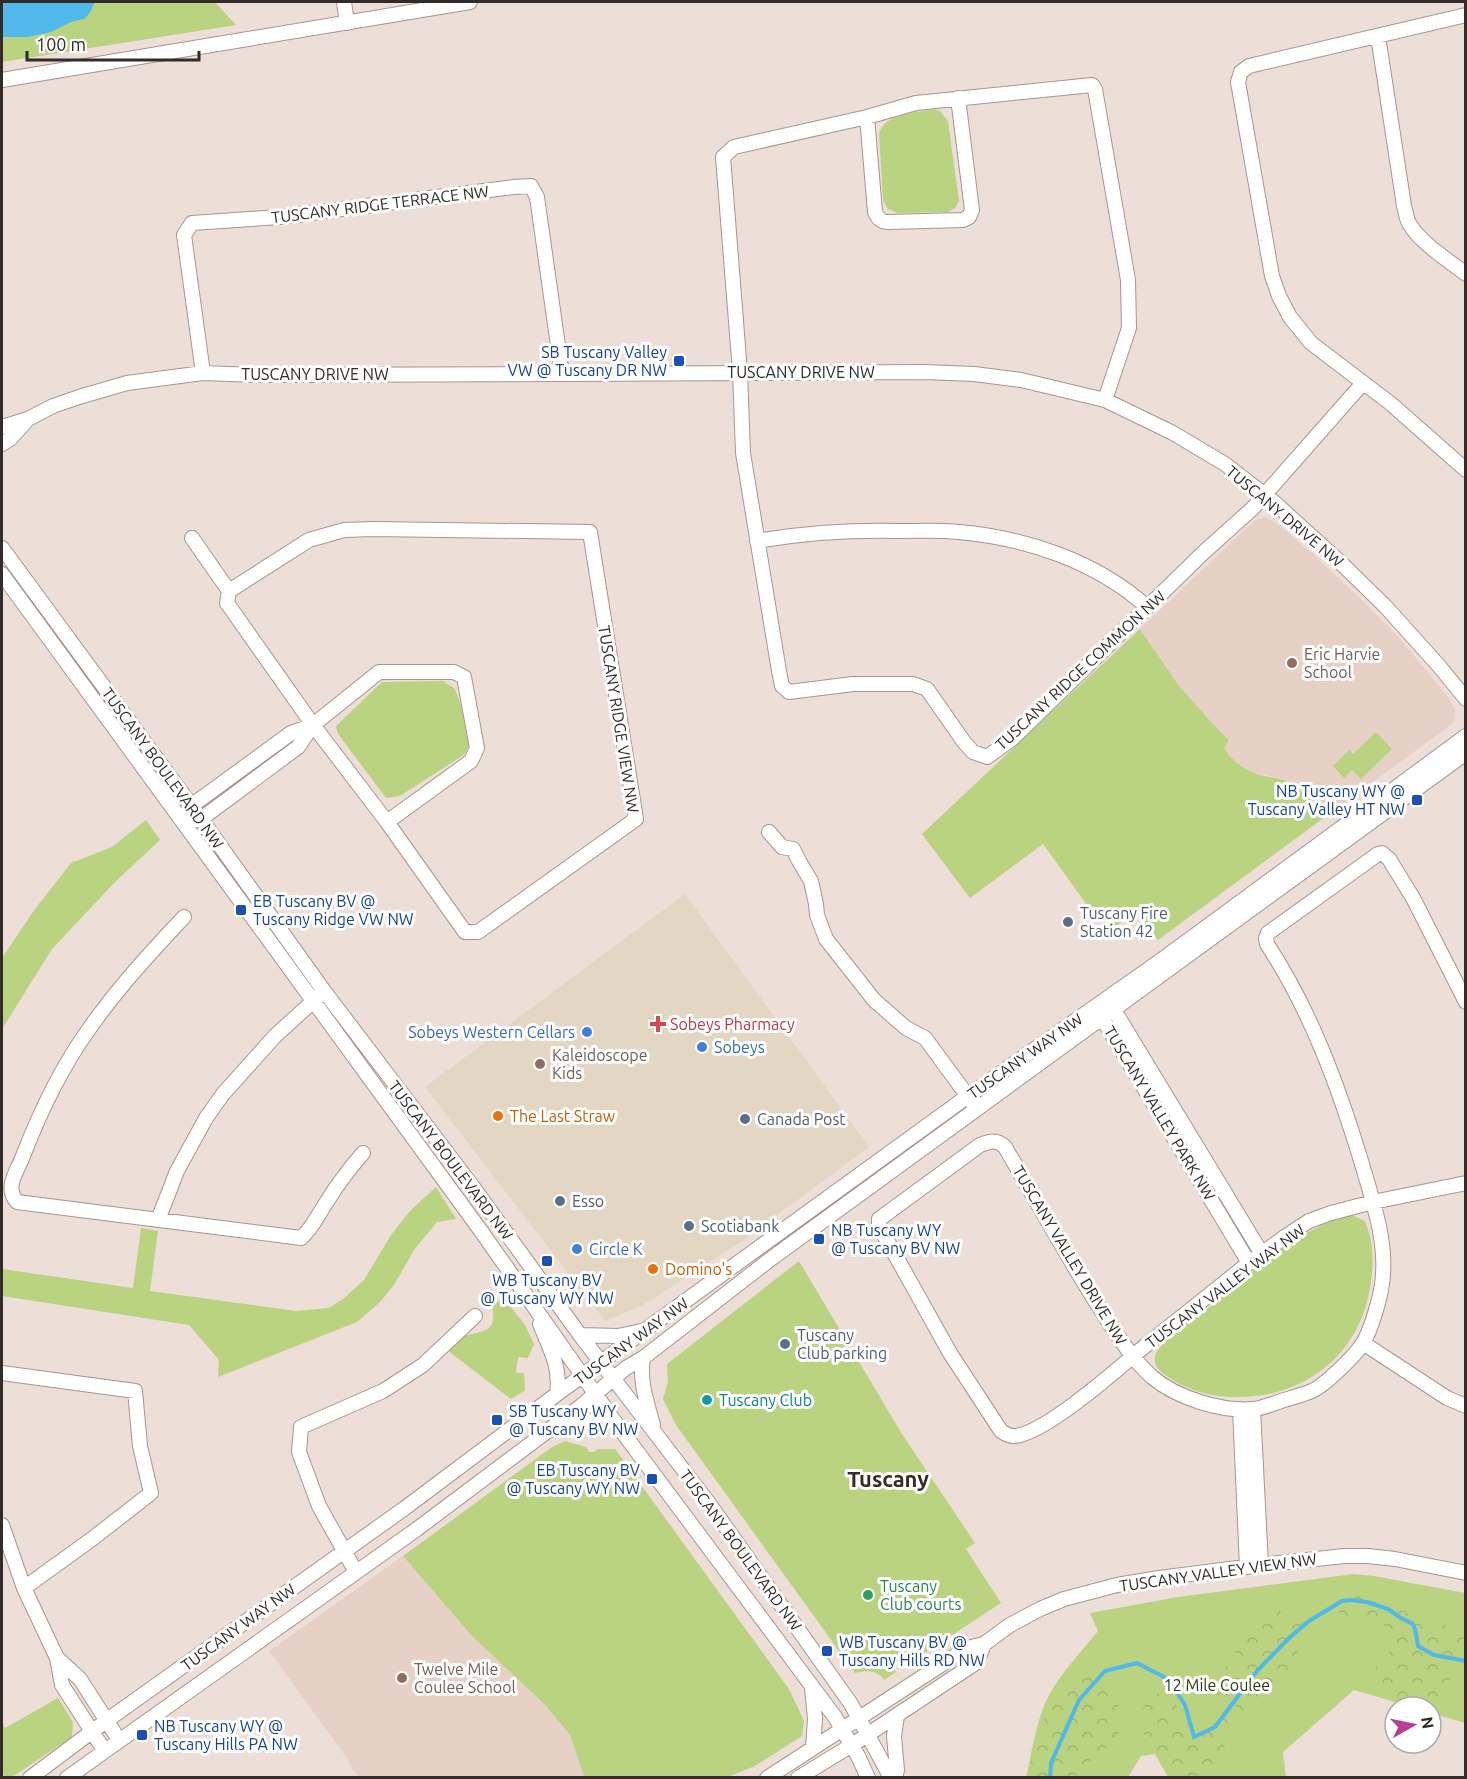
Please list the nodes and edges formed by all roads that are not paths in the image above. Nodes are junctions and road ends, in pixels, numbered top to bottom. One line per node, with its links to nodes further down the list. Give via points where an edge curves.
1 (344, 2): 4 (street)
2 (470, 2): 4 (street)
3 (1466, 15): 5 (street)
4 (347, 23): 6 (street)
5 (1378, 36): 9 (street, via 1408,222); 13 (street, via 1249,66 1241,72 1238,82 1268,257 1279,296 1311,343)
6 (2, 80)
7 (958, 98): 8 (street, via 916,103); 8 (street, via 972,210 963,220 883,222 878,218); 14 (street, via 1086,84 1095,89 1128,280 1129,328)
8 (867, 117): 10 (street, TUSCANY RIDGE COMMON NW, via 734,147 723,157)
9 (1466, 274)
10 (740, 372): 12 (street, TUSCANY DRIVE NW); 14 (street, TUSCANY DRIVE NW, via 974,374 1021,380); 21 (street, TUSCANY RIDGE COMMON NW, via 743,453)
11 (203, 373): 12 (street, TUSCANY DRIVE NW); 12 (street, TUSCANY RIDGE TERRACE NW, via 184,235 192,224 531,186 537,197); 15 (street, TUSCANY DRIVE NW, via 127,382 53,406)
12 (562, 374)
13 (1364, 383): 18 (street); 19 (street, TUSCANY RIDGE COMMON NW)
14 (1106, 400): 19 (street, TUSCANY DRIVE NW, via 1225,464)
15 (28, 419): 16 (street, TUSCANY DRIVE NW); 17 (street, TUSCANY DRIVE NW)
16 (2, 427)
17 (2, 444)
18 (1466, 470)
19 (1265, 495): 25 (street, TUSCANY RIDGE COMMON NW); 26 (street, TUSCANY DRIVE NW, via 1386,607)
20 (192, 538): 24 (street, TUSCANY RIDGE VIEW NW)
21 (757, 541): 25 (street, via 834,531 957,531 984,535 1028,544 1081,563 1108,577); 25 (street, TUSCANY RIDGE COMMON NW, via 782,686 789,692 853,684 913,684 927,689 973,752 987,757 1013,738)
22 (2, 548): 30 (street, TUSCANY BOULEVARD NW)
23 (2, 574): 33 (street, TUSCANY BOULEVARD NW)
24 (229, 591): 27 (street, TUSCANY RIDGE VIEW NW, via 226,603); 32 (street, TUSCANY RIDGE VIEW NW, via 309,540 344,530 590,532 636,819 478,932 465,932)
25 (1147, 607)
26 (1466, 699)
27 (313, 725): 30 (street, via 291,733); 31 (street, via 298,747); 32 (street, TUSCANY RIDGE VIEW NW); 32 (street, via 379,672 454,672 464,677 477,748 471,761)
28 (1466, 736): 38 (street, TUSCANY WAY NW)
29 (1466, 753): 38 (street, TUSCANY WAY NW)
30 (191, 806): 31 (street, TUSCANY BOULEVARD NW); 33 (street)
31 (201, 819): 33 (street); 36 (street, TUSCANY BOULEVARD NW)
32 (387, 822)
33 (183, 823): 36 (street, TUSCANY BOULEVARD NW)
34 (769, 832): 39 (street, via 782,847 794,849 811,881 826,939 874,1000 906,1028 925,1038)
35 (184, 917): 45 (street, via 138,966 88,1030 32,1130 10,1186 17,1202)
36 (319, 996): 45 (street, via 275,1036 223,1094 177,1171); 48 (street, TUSCANY BOULEVARD NW); 51 (street, TUSCANY BOULEVARD NW, via 473,1187)
37 (1466, 1002): 44 (street, TUSCANY VALLEY DRIVE NW, via 1413,898 1382,853 1268,933 1266,944 1296,996 1338,1089)
38 (1106, 1010): 39 (street, TUSCANY WAY NW); 40 (street, TUSCANY WAY NW); 46 (street, TUSCANY VALLEY PARK NW); 47 (street, TUSCANY VALLEY PARK NW)
39 (968, 1096): 40 (street); 50 (street, TUSCANY WAY NW)
40 (977, 1109): 54 (street, TUSCANY WAY NW, via 772,1258)
41 (363, 1153): 45 (street, via 336,1186 311,1230 301,1238)
42 (936, 1177): 53 (street, TUSCANY VALLEY DRIVE NW, via 980,1145 995,1141 1002,1144); 53 (street, TUSCANY VALLEY WAY NW, via 882,1216 879,1226 950,1353 1001,1431 1015,1436 1041,1426)
43 (1466, 1182): 44 (street, TUSCANY VALLEY WAY NW)
44 (1373, 1202): 46 (street, TUSCANY VALLEY WAY NW, via 1309,1221); 52 (street, TUSCANY VALLEY DRIVE NW, via 1382,1246 1382,1284)
45 (158, 1220)
46 (1262, 1254): 47 (street, TUSCANY VALLEY WAY NW)
47 (1249, 1263): 53 (street, TUSCANY VALLEY WAY NW)
48 (529, 1297): 57 (street, TUSCANY BOULEVARD NW); 59 (street, via 556,1362)
49 (475, 1316): 67 (street, via 423,1365 382,1391 301,1427 299,1452 318,1506)
50 (646, 1330): 51 (street, via 618,1336); 55 (street, TUSCANY WAY NW)
51 (580, 1335): 55 (street, TUSCANY BOULEVARD NW)
52 (1363, 1343): 61 (street, via 1447,1398); 62 (street, TUSCANY VALLEY DRIVE NW, via 1314,1390)
53 (1133, 1356): 62 (street, TUSCANY VALLEY DRIVE NW, via 1154,1378 1183,1396 1209,1405)
54 (643, 1358): 58 (street, TUSCANY WAY NW); 65 (street, via 642,1380)
55 (602, 1363): 57 (street, TUSCANY WAY NW); 58 (street, TUSCANY BOULEVARD NW)
56 (2, 1373): 71 (street, via 135,1391 151,1493)
57 (583, 1376): 59 (street, TUSCANY WAY NW); 60 (street, TUSCANY BOULEVARD NW)
58 (614, 1380): 60 (street, TUSCANY WAY NW); 65 (street, TUSCANY BOULEVARD NW)
59 (557, 1394): 67 (street, TUSCANY WAY NW)
60 (596, 1394): 63 (street, TUSCANY BOULEVARD NW); 64 (street, TUSCANY WAY NW)
61 (1466, 1406)
62 (1246, 1409): 68 (street)
63 (615, 1422): 64 (street, via 582,1421); 74 (street, TUSCANY BOULEVARD NW)
64 (551, 1428): 69 (street, TUSCANY WAY NW)
65 (655, 1433): 76 (street, TUSCANY BOULEVARD NW)
66 (2, 1525): 71 (street)
67 (344, 1551): 69 (street); 77 (street, TUSCANY WAY NW)
68 (1254, 1566): 70 (street, TUSCANY VALLEY VIEW NW, via 1368,1556); 72 (street, TUSCANY VALLEY VIEW NW, via 1088,1591 1040,1609)
69 (356, 1572): 81 (street, TUSCANY WAY NW)
70 (1466, 1573)
71 (24, 1588): 73 (street)
72 (984, 1644): 75 (street, TUSCANY VALLEY VIEW NW, via 977,1662); 76 (street, TUSCANY VALLEY VIEW NW, via 967,1648)
73 (57, 1658): 77 (street, via 80,1679); 79 (street, via 62,1685)
74 (812, 1686): 78 (street, TUSCANY BOULEVARD NW); 83 (street)
75 (897, 1716): 80 (street, TUSCANY VALLEY VIEW NW); 90 (street, via 897,1770)
76 (860, 1718): 78 (street, TUSCANY VALLEY VIEW NW); 80 (street, TUSCANY BOULEVARD NW)
77 (106, 1721): 79 (street, TUSCANY WAY NW); 81 (street)
78 (843, 1729): 82 (street, TUSCANY BOULEVARD NW); 83 (street, TUSCANY VALLEY VIEW NW)
79 (92, 1731): 84 (street); 85 (street, TUSCANY WAY NW)
80 (868, 1734): 82 (street, TUSCANY VALLEY VIEW NW); 90 (street, TUSCANY BOULEVARD NW)
81 (119, 1740): 84 (street, TUSCANY WAY NW)
82 (852, 1745): 88 (street, TUSCANY VALLEY VIEW NW); 89 (street, TUSCANY BOULEVARD NW)
83 (813, 1748): 87 (street, TUSCANY VALLEY VIEW NW)
84 (104, 1750): 86 (street, TUSCANY WAY NW)
85 (30, 1778)
86 (67, 1778)
87 (767, 1778)
88 (798, 1778)
89 (868, 1778)
90 (893, 1778)

